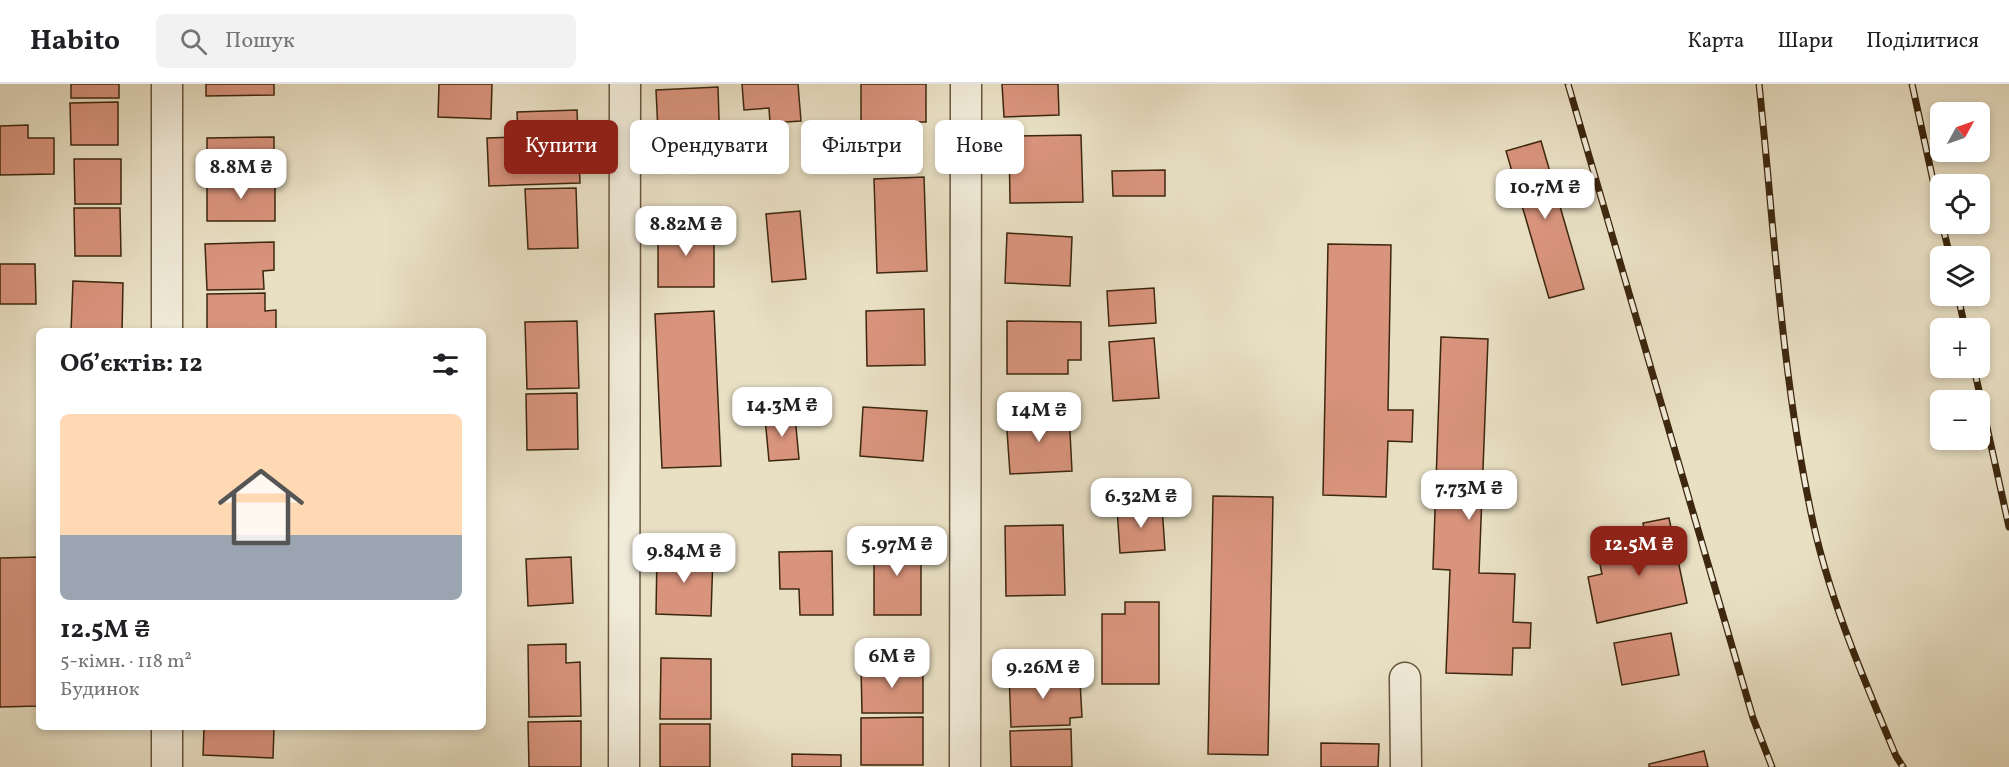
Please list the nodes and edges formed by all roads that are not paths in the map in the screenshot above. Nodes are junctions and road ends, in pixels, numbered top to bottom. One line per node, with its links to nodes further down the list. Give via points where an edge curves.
1 (167, 84): 4 (street)
2 (625, 84): 8 (street)
3 (966, 84): 9 (street)
4 (167, 328)
5 (1405, 678): 10 (street)
6 (167, 730): 7 (street)
7 (167, 767)
8 (624, 767)
9 (965, 767)
10 (1406, 767)

